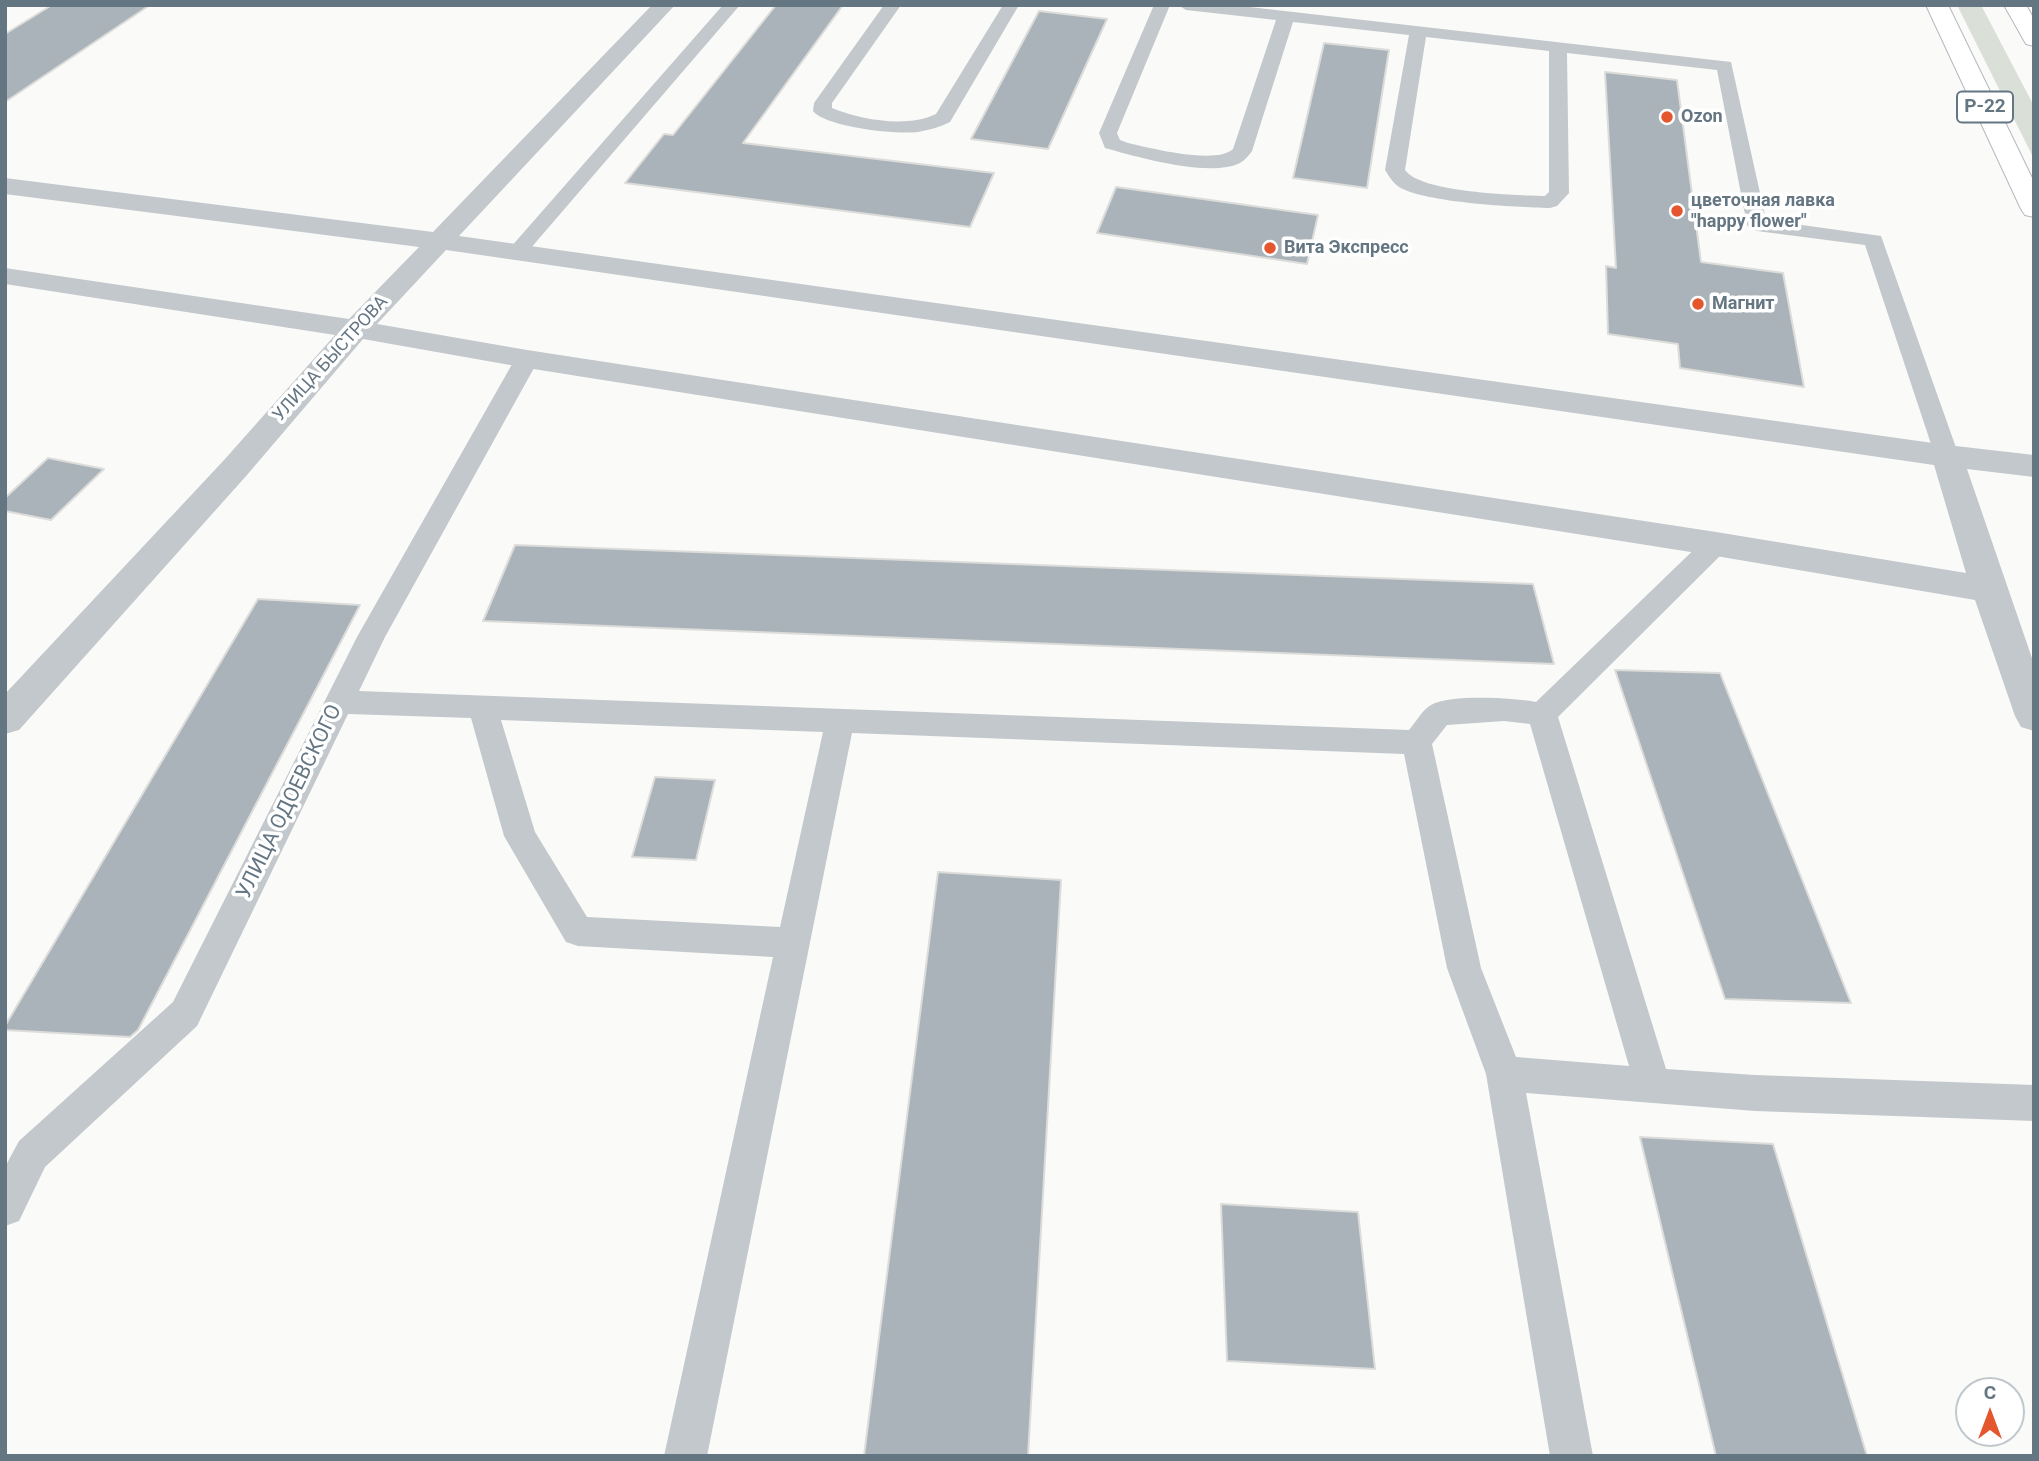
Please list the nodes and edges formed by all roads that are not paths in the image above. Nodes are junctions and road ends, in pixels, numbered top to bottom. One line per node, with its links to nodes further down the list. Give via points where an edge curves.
1 (664, 5): 13 (street, УЛИЦА БЫСТРОВА)
2 (732, 5): 14 (lane)
3 (893, 5): 4 (lane, via 822,103 822,111 911,127 932,125 943,118)
4 (1011, 5)
5 (1162, 5): 8 (lane, via 1108,133 1112,144 1132,151 1212,162 1233,160 1241,151)
6 (1186, 5): 8 (lane)
7 (1937, 5): 12 (highway, Р-22)
8 (1297, 14): 9 (lane)
9 (1418, 32): 10 (lane); 10 (lane, via 1395,170 1404,182 1422,188 1529,202 1550,202 1559,193)
10 (1558, 48): 18 (lane, via 1725,66 1757,225 1874,240)
11 (5, 186): 13 (street)
12 (2034, 209)
13 (439, 241): 14 (street); 16 (street, УЛИЦА БЫСТРОВА)
14 (517, 252): 18 (street)
15 (5, 276): 16 (street)
16 (356, 329): 17 (street); 26 (street, УЛИЦА БЫСТРОВА)
17 (527, 359): 20 (street); 22 (lane, УЛИЦА ОДОЕВСКОГО)
18 (1947, 456): 19 (street); 21 (street)
19 (2034, 466)
20 (1716, 544): 21 (street); 24 (lane)
21 (1989, 590): 25 (street)
22 (339, 702): 23 (lane); 33 (lane, УЛИЦА ОДОЕВСКОГО, via 185,1014 32,1154)
23 (483, 708): 27 (lane); 29 (lane, via 520,836 578,932)
24 (1542, 715): 28 (lane, via 1504,709 1439,714); 31 (lane)
25 (2034, 716)
26 (5, 719)
27 (840, 721): 28 (lane); 29 (lane)
28 (1417, 742): 30 (lane, via 1464,968)
29 (792, 943): 34 (lane)
30 (1504, 1073): 31 (lane); 35 (lane)
31 (1653, 1086): 32 (lane)
32 (2034, 1103)
33 (5, 1207)
34 (685, 1456)
35 (1572, 1456)

